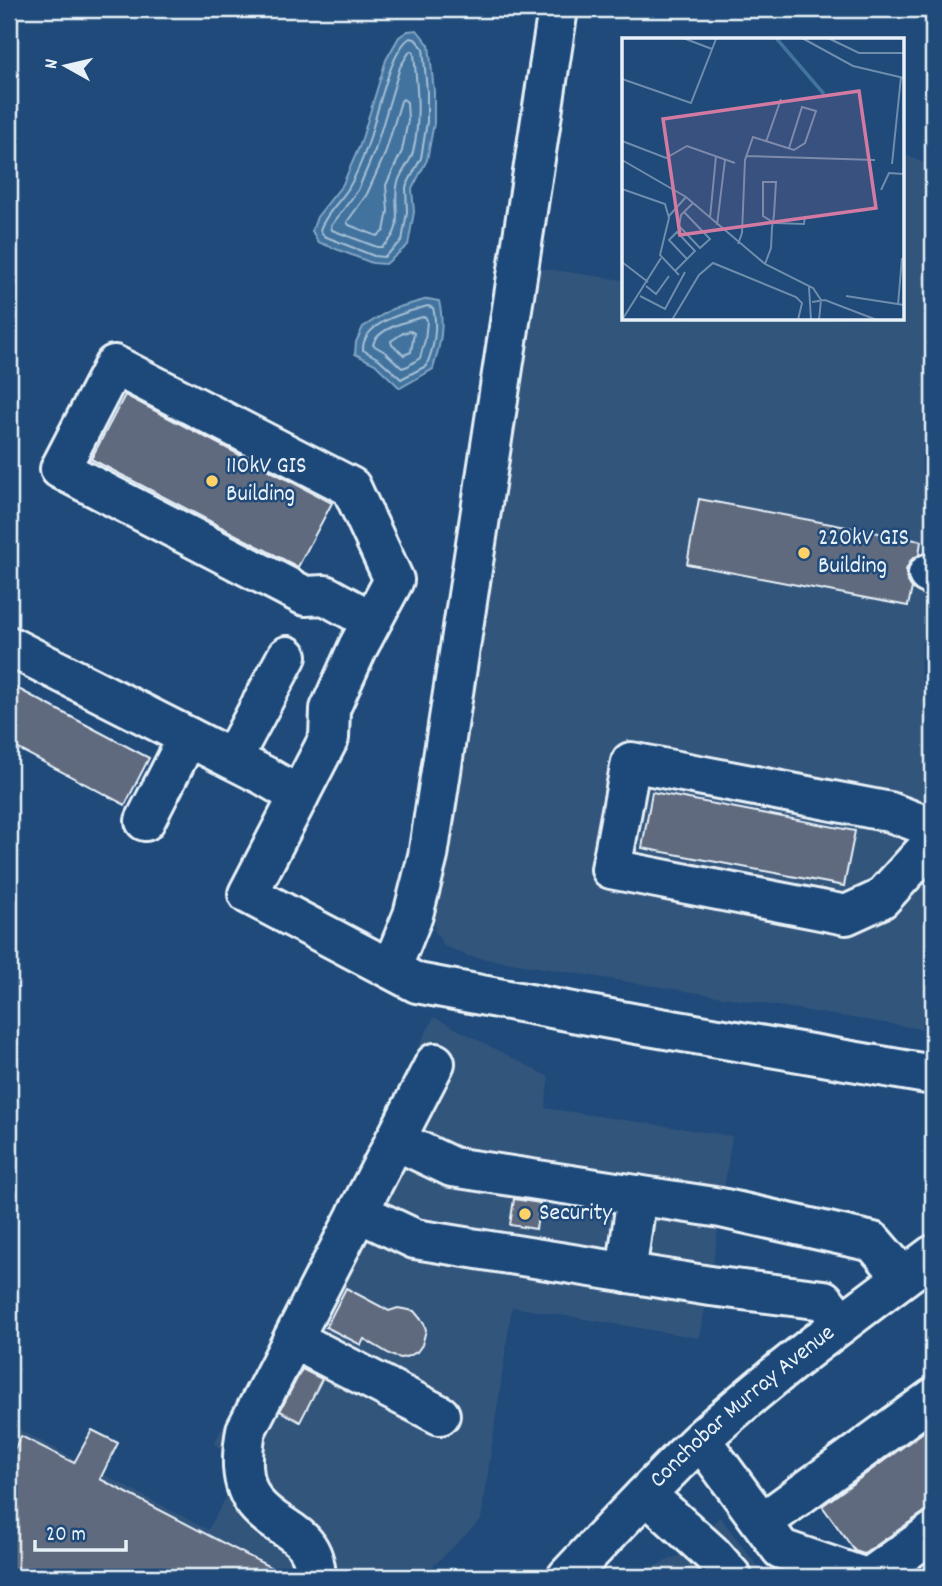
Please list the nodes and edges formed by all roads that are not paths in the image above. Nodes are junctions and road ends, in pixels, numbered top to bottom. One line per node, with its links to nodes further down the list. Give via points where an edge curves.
1 (558, 9): 11 (street, via 428,856 414,915)
2 (372, 621): 2 (street, via 394,580 351,487 114,365 60,469 305,596 325,595); 7 (street, via 330,709 329,738)
3 (9, 646): 5 (street)
4 (287, 656): 6 (street)
5 (188, 737): 6 (street); 8 (street)
6 (232, 759): 7 (street)
7 (299, 796): 11 (street, via 248,894)
8 (145, 821)
9 (933, 828): 10 (street, via 890,812 631,762 611,869 846,915 881,899)
10 (933, 842)
11 (391, 970): 13 (street, via 417,984)
12 (435, 1063): 14 (street)
13 (933, 1075)
14 (395, 1140): 15 (street, via 452,1167); 16 (street)
15 (637, 1195): 18 (street); 19 (street, via 873,1242)
16 (358, 1212): 18 (street, via 415,1239); 21 (street)
17 (933, 1255): 19 (street, Conchobar Murray Avenue)
18 (626, 1273): 20 (street, via 824,1300)
19 (903, 1277): 20 (street, Conchobar Murray Avenue)
20 (842, 1323): 24 (street, Conchobar Murray Avenue)
21 (293, 1339): 23 (street); 28 (street, via 246,1430 242,1454 245,1482 255,1503 298,1535 312,1554)
22 (933, 1398): 26 (street)
23 (440, 1415)
24 (701, 1440): 25 (street, Conchobar Murray Avenue); 26 (street)
25 (644, 1496): 29 (street, Conchobar Murray Avenue); 30 (street)
26 (763, 1522): 31 (street, via 781,1549)
27 (933, 1532): 32 (street)
28 (317, 1577)
29 (567, 1577)
30 (732, 1577)
31 (863, 1577)
32 (870, 1577)

